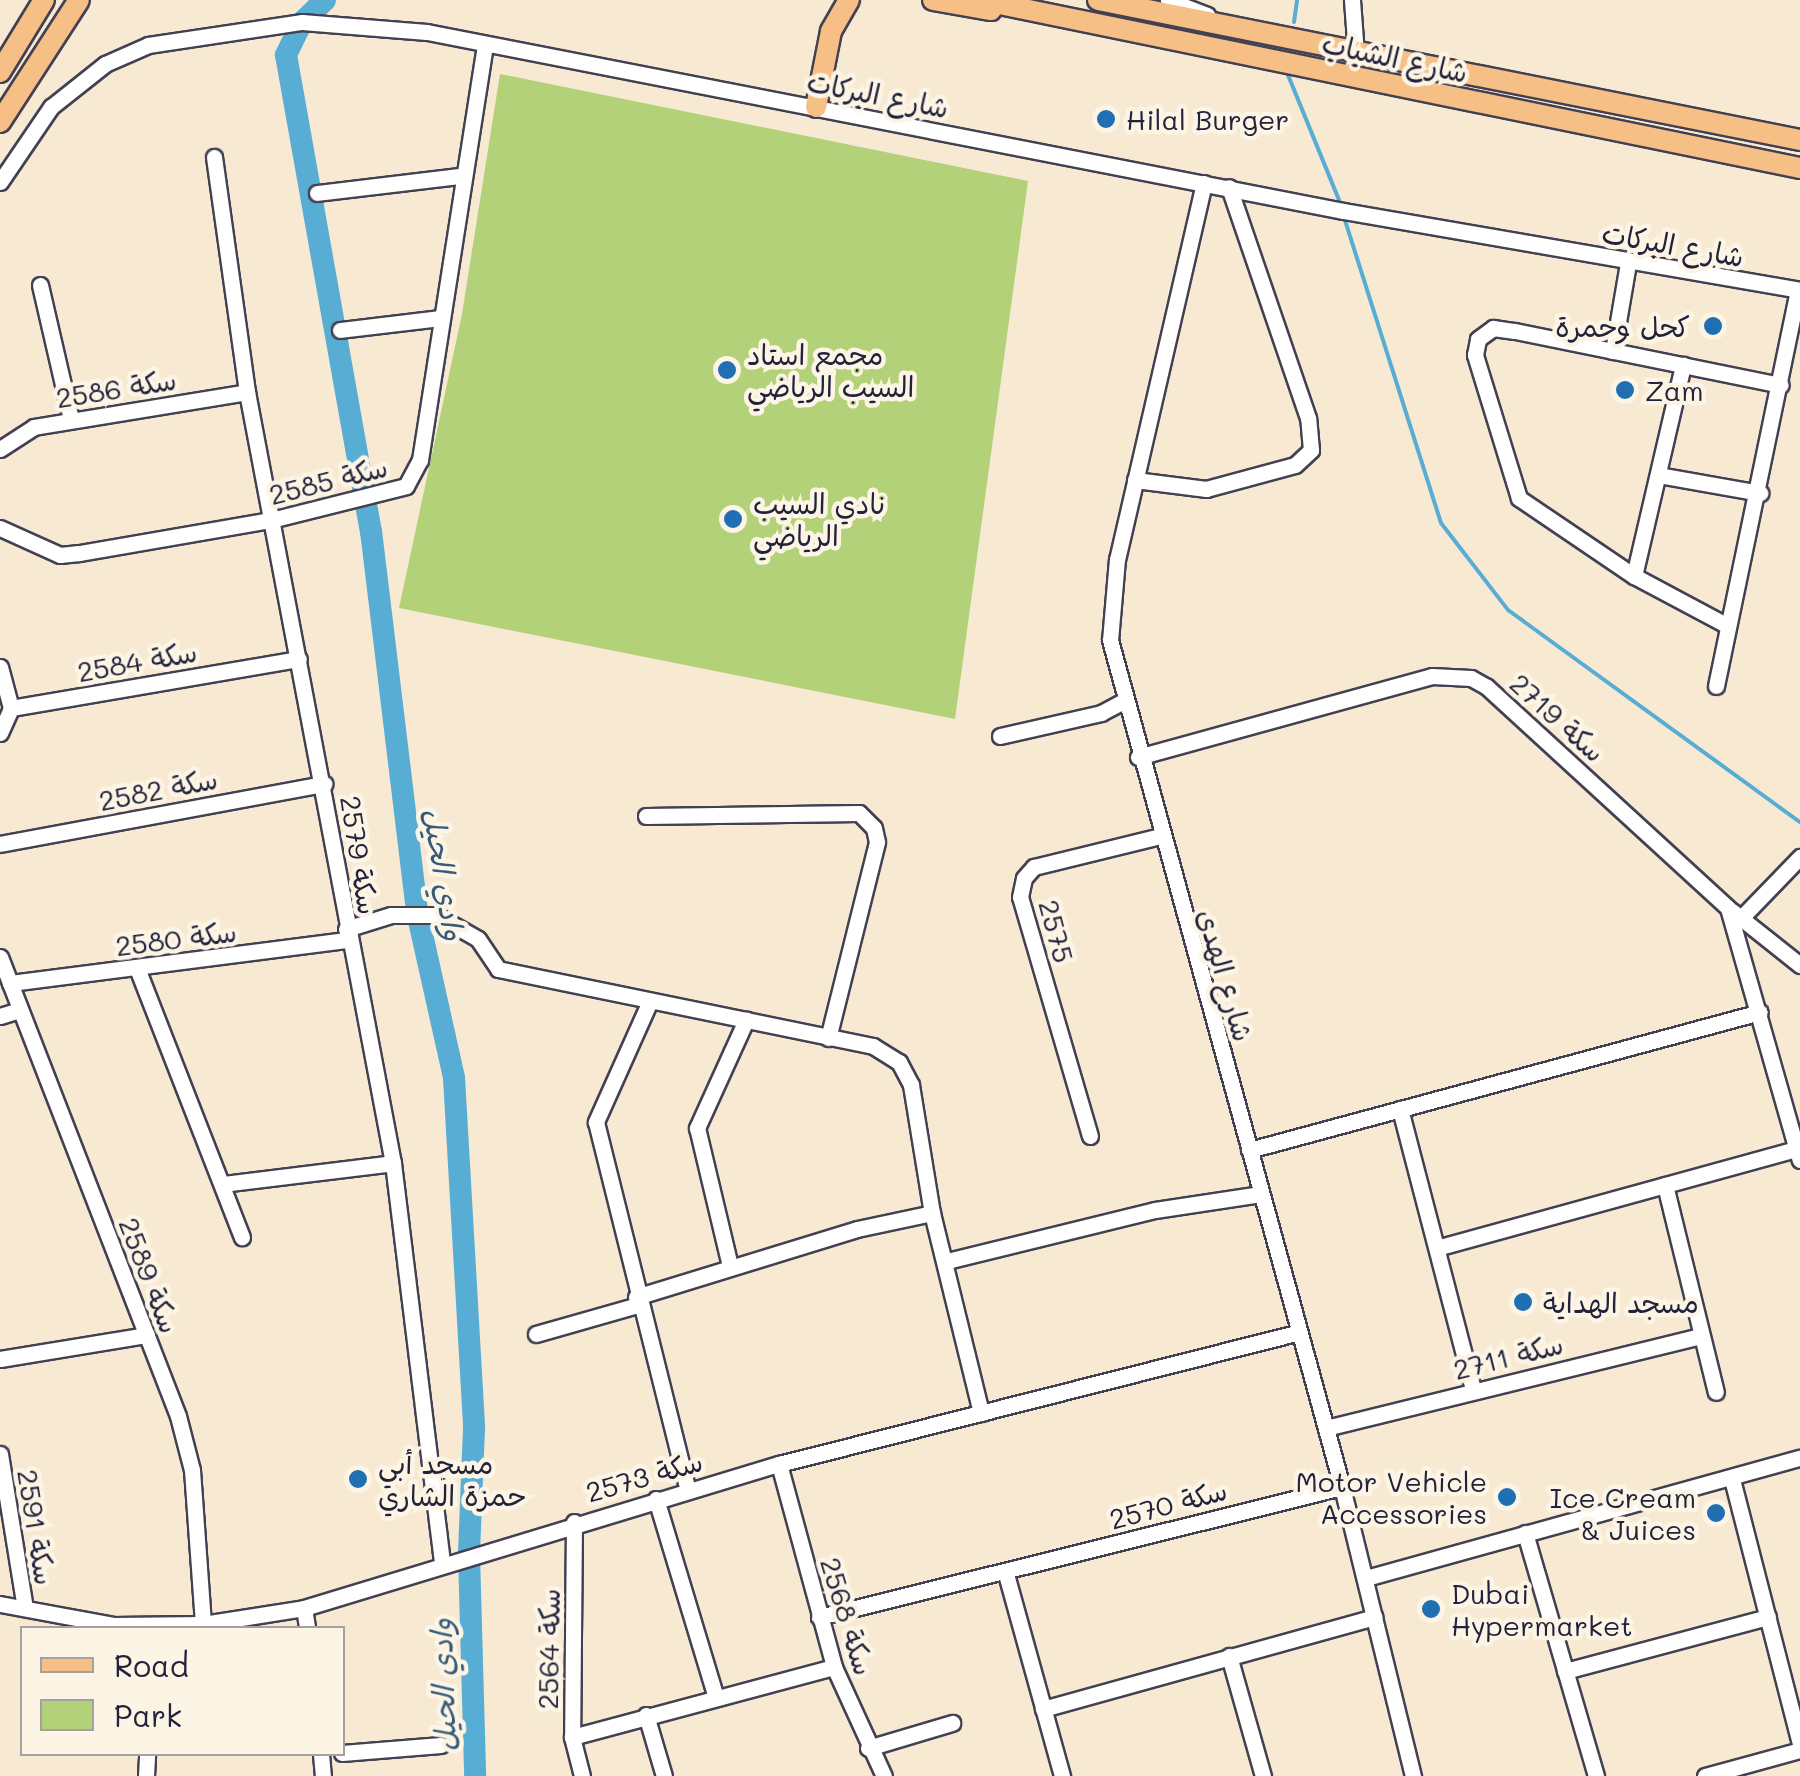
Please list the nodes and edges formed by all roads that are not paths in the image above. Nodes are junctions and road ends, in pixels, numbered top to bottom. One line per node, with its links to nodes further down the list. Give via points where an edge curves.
1 (34, 0): 13 (main road)
2 (44, 0): 13 (main road)
3 (826, 0): 11 (main road)
4 (849, 0): 11 (main road)
5 (933, 0): 12 (main road)
6 (980, 0): 12 (main road, شارع الشباب)
7 (1098, 0): 14 (main road, شارع الشباب)
8 (1168, 0): 14 (street)
9 (1352, 0): 16 (street)
10 (79, 2): 19 (main road)
11 (831, 31): 18 (main road)
12 (1172, 40): 22 (main road, شارع الشباب)
13 (18, 42): 17 (main road)
14 (1302, 43): 16 (main road, شارع الشباب)
15 (485, 44): 18 (street, شارع البركات); 23 (street, سكة 2585); 24 (street, شارع البركات, via 302,22 148,46 105,64 50,107)
16 (1356, 54): 20 (main road, شارع الشباب)
17 (0, 72)
18 (816, 107): 25 (street, شارع البركات)
19 (0, 122)
20 (1800, 137)
21 (214, 157): 36 (street, سكة 2579)
22 (1800, 168)
23 (460, 176): 27 (street); 31 (street, سكة 2585)
24 (0, 182)
25 (1204, 183): 26 (street, شارع البركات); 40 (street, شارع الهدى)
26 (1230, 188): 28 (street, شارع البركات); 40 (street, via 1308,418 1311,450 1294,464 1206,490)
27 (317, 193)
28 (1628, 263): 30 (street, شارع البركات); 33 (street)
29 (40, 286): 37 (street)
30 (1799, 290): 35 (street)
31 (441, 318): 32 (street); 42 (street, سكة 2585, via 420,460 406,486)
32 (340, 330)
33 (1613, 351): 34 (street); 44 (street, via 1493,328 1478,338 1475,355 1519,498)
34 (1684, 365): 35 (street); 39 (street)
35 (1781, 385): 41 (street)
36 (247, 392): 37 (street, سكة 2586); 42 (street, سكة 2579)
37 (71, 420): 38 (street, سكة 2586, via 34,427)
38 (0, 449)
39 (1658, 475): 41 (street); 44 (street)
40 (1135, 480): 49 (street, شارع الهدى, via 1109,602)
41 (1760, 492): 45 (street)
42 (275, 520): 43 (street, سكة 2585, via 60,555); 46 (street, سكة 2579)
43 (0, 528)
44 (1634, 576): 45 (street)
45 (1728, 626): 48 (street)
46 (298, 659): 50 (street, سكة 2584); 54 (street, سكة 2579)
47 (0, 667): 50 (street)
48 (1716, 686)
49 (1124, 700): 52 (street, via 1101,713); 53 (street, شارع الهدى)
50 (11, 708): 51 (street)
51 (0, 734)
52 (1000, 736)
53 (1138, 756): 56 (street, شارع الهدى); 59 (street, سكة 2719, via 1406,682 1471,678)
54 (324, 784): 57 (street, سكة 2582); 60 (street, سكة 2579)
55 (646, 816): 70 (street, via 860,813 874,828)
56 (1160, 836): 72 (street, 2575, via 1034,866 1020,897); 73 (street, شارع الهدى)
57 (0, 844)
58 (1800, 857): 59 (street)
59 (1735, 913): 62 (street, سكة 2719); 67 (street)
60 (347, 934): 63 (street, سكة 2580); 65 (street, سكة 2580, via 390,914 436,915 478,939 498,969); 75 (street, سكة 2579)
61 (0, 957): 64 (street, سكة 2589)
62 (1800, 964)
63 (137, 968): 64 (street, سكة 2580); 76 (street)
64 (10, 983): 66 (street, سكة 2589)
65 (650, 1001): 69 (street, سكة 2580); 84 (street, via 596,1122)
66 (20, 1010): 68 (street); 87 (street, سكة 2589)
67 (1760, 1012): 71 (street); 74 (street)
68 (0, 1016)
69 (746, 1020): 70 (street, سكة 2580); 83 (street, via 697,1128)
70 (828, 1038): 79 (street, سكة 2580, via 872,1046 898,1062 911,1085)
71 (1400, 1109): 73 (street); 81 (street)
72 (1090, 1136)
73 (1249, 1150): 78 (street, شارع الهدى)
74 (1799, 1153): 77 (street)
75 (393, 1163): 76 (street); 103 (street, سكة 2579)
76 (222, 1184): 80 (street)
77 (1666, 1185): 81 (street); 88 (street)
78 (1261, 1194): 82 (street, via 1155,1210); 85 (street, شارع الهدى)
79 (932, 1213): 82 (street, سكة 2580); 83 (street)
80 (242, 1237)
81 (1440, 1248): 90 (street)
82 (947, 1262): 92 (street, سكة 2580)
83 (730, 1266): 84 (street)
84 (637, 1301): 86 (street); 99 (street)
85 (1300, 1332): 92 (street, سكة 2573); 93 (street, شارع الهدى)
86 (536, 1334)
87 (147, 1335): 89 (street); 112 (street, سكة 2589, via 192,1470)
88 (1701, 1336): 90 (street, سكة 2711); 91 (street)
89 (0, 1359)
90 (1473, 1390): 93 (street, سكة 2711)
91 (1716, 1392)
92 (981, 1413): 96 (street, سكة 2573)
93 (1326, 1428): 98 (street, شارع الهدى)
94 (0, 1454): 107 (street, سكة 2591)
95 (1800, 1458): 97 (street)
96 (779, 1464): 99 (street, سكة 2573); 109 (street, سكة 2568)
97 (1732, 1479): 102 (street); 111 (street)
98 (1342, 1487): 104 (street, سكة 2570); 105 (street, شارع الهدى)
99 (688, 1490): 100 (street, سكة 2573)
100 (656, 1499): 101 (street, سكة 2573); 118 (street)
101 (574, 1522): 103 (street, سكة 2573); 122 (street, سكة 2564)
102 (1526, 1533): 105 (street); 117 (street)
103 (442, 1564): 108 (street, سكة 2573)
104 (1006, 1574): 109 (street, سكة 2570); 119 (street)
105 (1366, 1578): 110 (street, شارع الهدى)
106 (0, 1604): 107 (street, سكة 2573)
107 (25, 1608): 113 (street, سكة 2573)
108 (304, 1608): 112 (street, سكة 2573); 114 (street)
109 (819, 1616): 116 (street, سكة 2568)
110 (1374, 1617): 115 (street); 132 (street, شارع الهدى)
111 (1768, 1617): 117 (street); 124 (street)
112 (203, 1624): 113 (street, سكة 2573)
113 (148, 1626)
114 (307, 1626)
115 (1230, 1656): 119 (street); 131 (street)
116 (834, 1668): 118 (street); 125 (street, سكة 2568)
117 (1565, 1670): 133 (street)
118 (716, 1698): 120 (street)
119 (1043, 1709): 130 (street)
120 (646, 1715): 122 (street); 128 (street)
121 (952, 1723): 125 (street)
122 (572, 1738): 127 (street, سكة 2564)
123 (441, 1744): 126 (street)
124 (1800, 1747): 134 (street)
125 (868, 1748): 129 (street, سكة 2568)
126 (345, 1753)
127 (582, 1776)
128 (664, 1776)
129 (884, 1776)
130 (1062, 1776)
131 (1264, 1776)
132 (1413, 1776)
133 (1596, 1776)
134 (1706, 1776)

